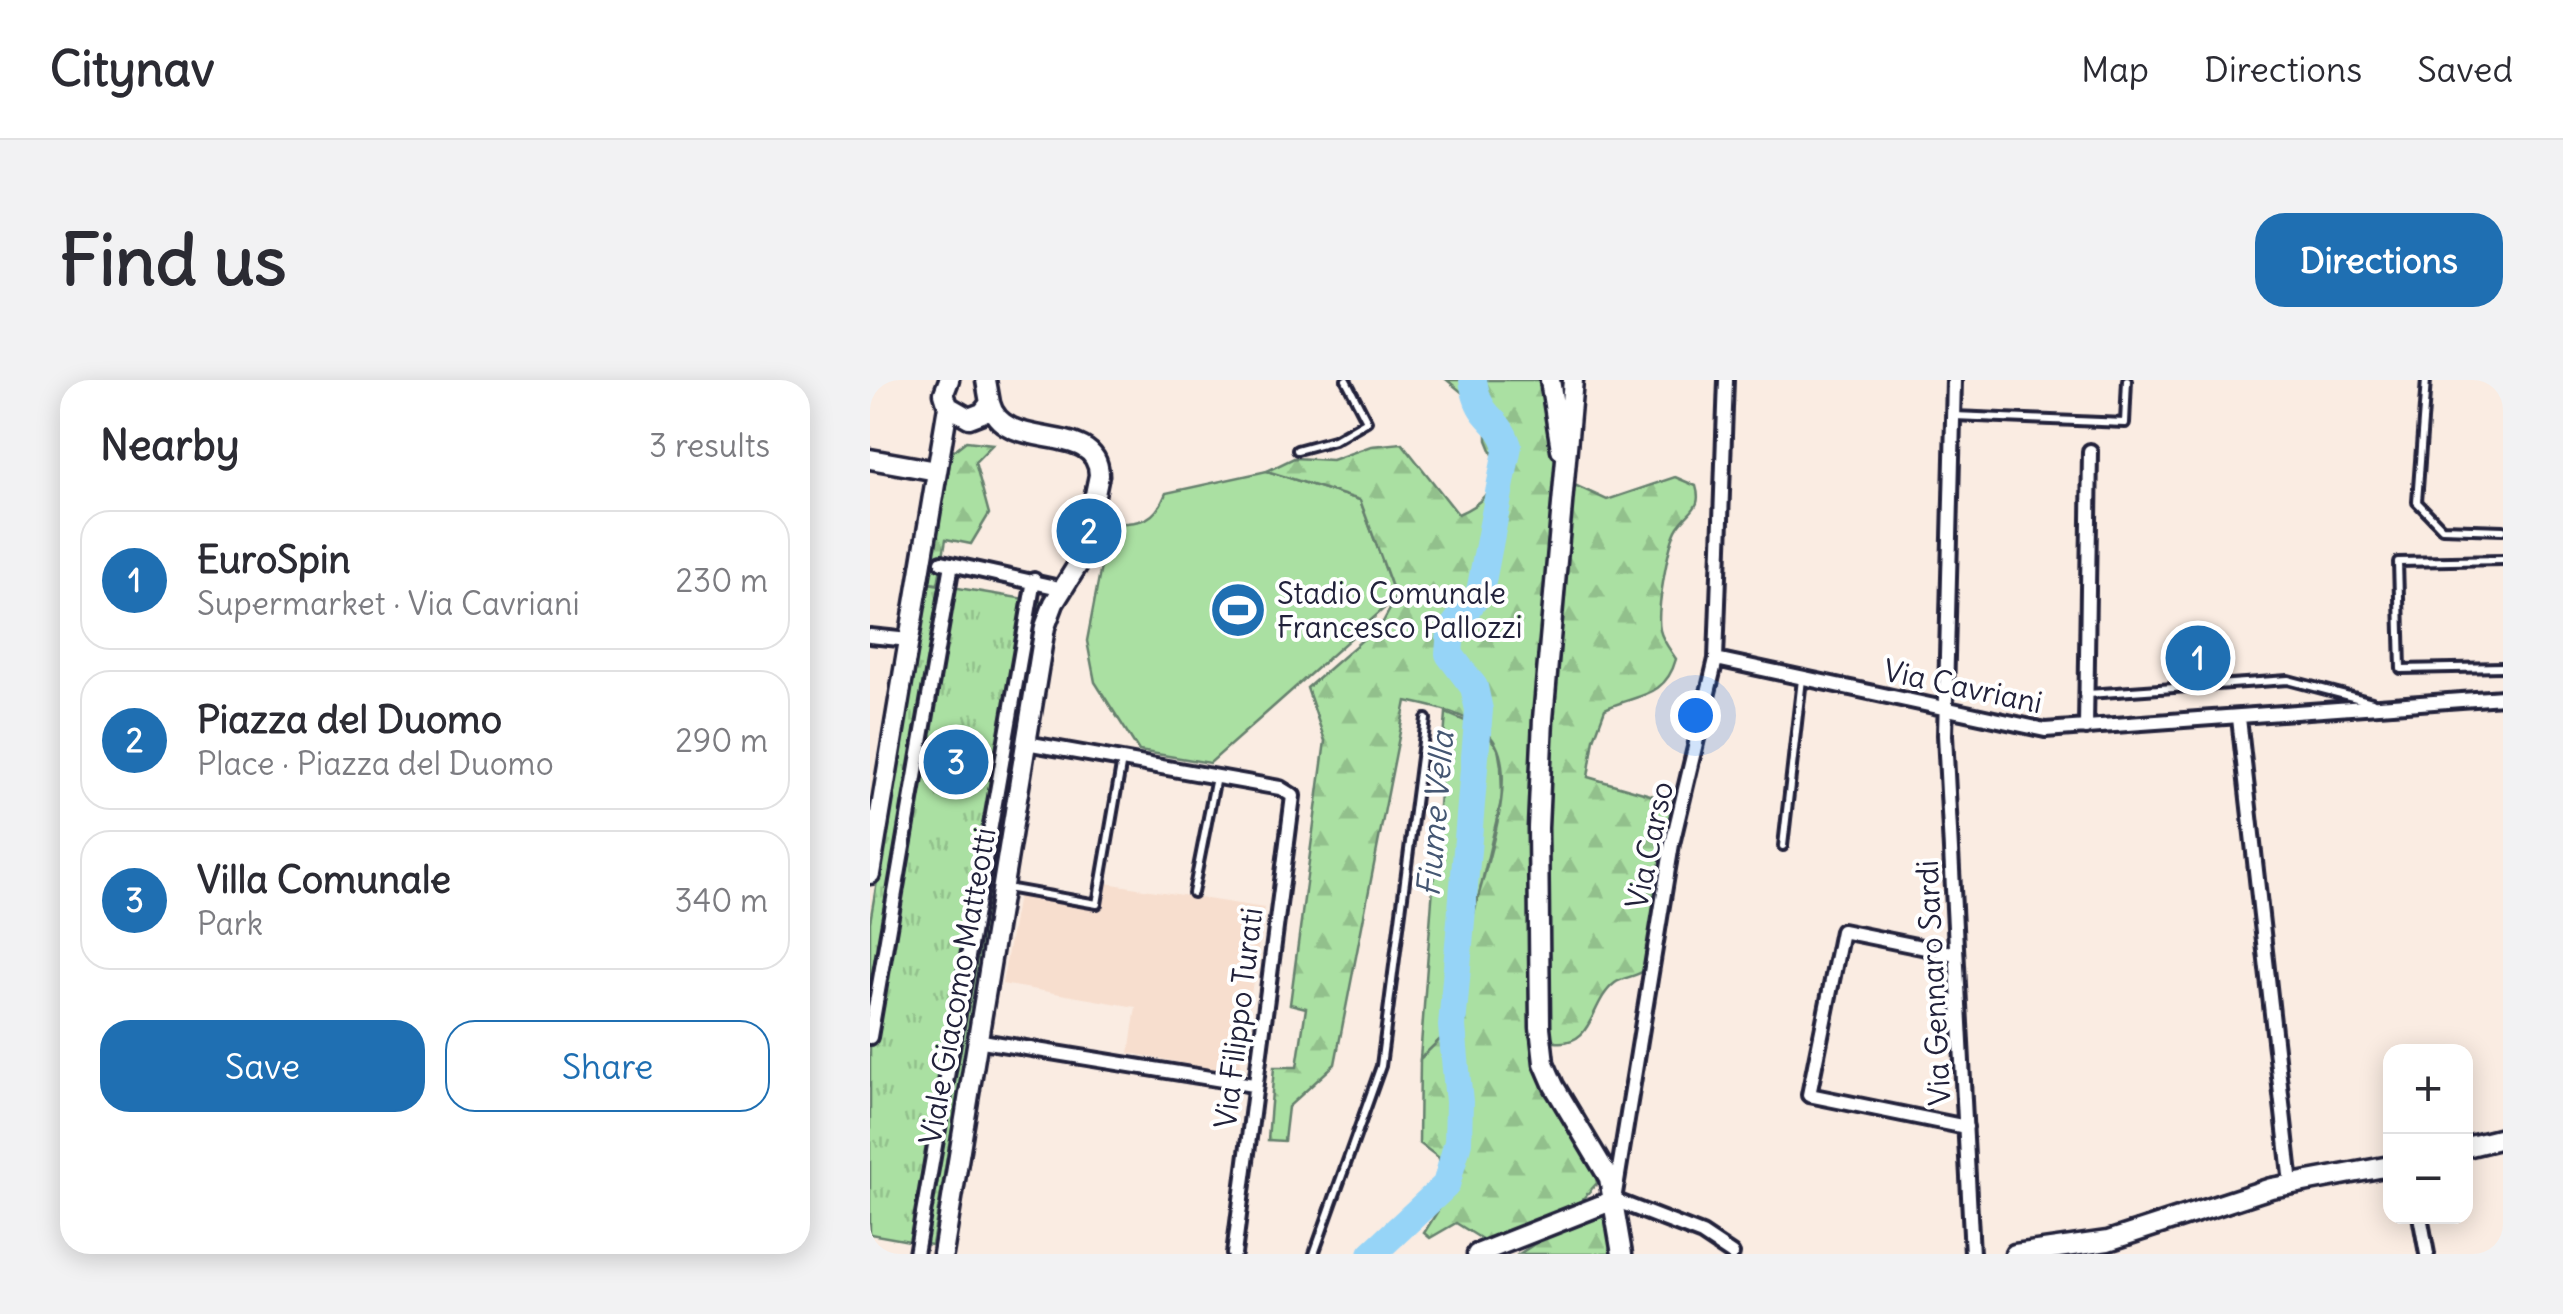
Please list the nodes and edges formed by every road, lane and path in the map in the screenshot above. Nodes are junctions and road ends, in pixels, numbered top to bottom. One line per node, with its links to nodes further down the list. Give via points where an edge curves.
1 (949, 380): 10 (street)
2 (1346, 380): 13 (lane, via 1368,421)
3 (1550, 380): 18 (street)
4 (1574, 380): 18 (street)
5 (1726, 380): 25 (street, Via Carso)
6 (1954, 380): 11 (street, Via Gennaro Sardi)
7 (2127, 380): 11 (lane, via 2125,423)
8 (2426, 380): 19 (lane, via 2417,502 2442,528)
9 (990, 388): 12 (street, via 982,413); 22 (street, via 996,417 1008,427 1083,446 1098,464 1084,553)
10 (948, 406): 12 (street); 15 (street)
11 (1952, 416): 31 (street, Via Gennaro Sardi)
12 (969, 418): 15 (street)
13 (1297, 450)
14 (2090, 451): 28 (street)
15 (942, 452): 17 (street)
16 (870, 460): 17 (street)
17 (938, 471): 24 (street)
18 (1565, 474): 52 (street, via 1540,774 1540,1027 1554,1086 1600,1157)
19 (2503, 530)
20 (2503, 560): 26 (lane, via 2398,562 2401,669)
21 (1034, 580): 22 (street); 44 (street, via 947,563); 55 (street)
22 (1064, 589): 35 (street, Viale Giacomo Matteotti, via 1050,610)
23 (870, 636): 24 (street)
24 (909, 640): 38 (street)
25 (1716, 659): 27 (street, Via Cavriani); 52 (street, Via Carso, via 1669,863)
26 (2503, 667)
27 (1802, 677): 31 (street, Via Cavriani); 39 (lane)
28 (2087, 694): 30 (lane, via 2288,680); 34 (street)
29 (2503, 697): 30 (street, Via Cavriani)
30 (2383, 705): 32 (street, Via Cavriani)
31 (1946, 709): 34 (street, Via Cavriani, via 2044,730); 43 (street, Via Gennaro Sardi)
32 (2240, 718): 34 (street, Via Cavriani); 51 (street)
33 (1426, 719): 58 (lane, via 1381,1066)
34 (2086, 728)
35 (1026, 743): 36 (street); 41 (street, Viale Giacomo Matteotti)
36 (1122, 759): 37 (street); 41 (lane, via 1097,904)
37 (1216, 776): 42 (lane); 46 (street, Via Filippo Turati, via 1286,790 1292,803)
38 (875, 811): 40 (street)
39 (1783, 846)
40 (870, 874)
41 (1002, 888): 45 (street, Viale Giacomo Matteotti)
42 (1193, 893)
43 (1956, 954): 47 (street, Via Gennaro Sardi); 47 (street, via 1842,931 1810,1095)
44 (870, 1037)
45 (976, 1040): 46 (street); 56 (street, Viale Giacomo Matteotti)
46 (1253, 1085): 57 (street, Via Filippo Turati)
47 (1966, 1127): 62 (street, Via Gennaro Sardi)
48 (2503, 1138): 49 (street)
49 (2473, 1146)
50 (2383, 1167): 51 (street)
51 (2291, 1184): 54 (street, via 2137,1233)
52 (1614, 1200): 59 (street, via 1522,1245); 60 (street); 61 (street, via 1702,1234)
53 (2421, 1224): 64 (street)
54 (2048, 1252): 63 (street)
55 (916, 1254)
56 (943, 1254)
57 (1234, 1254)
58 (1314, 1254)
59 (1477, 1254)
60 (1622, 1254)
61 (1732, 1254)
62 (1972, 1254)
63 (2015, 1254)
64 (2427, 1254)

